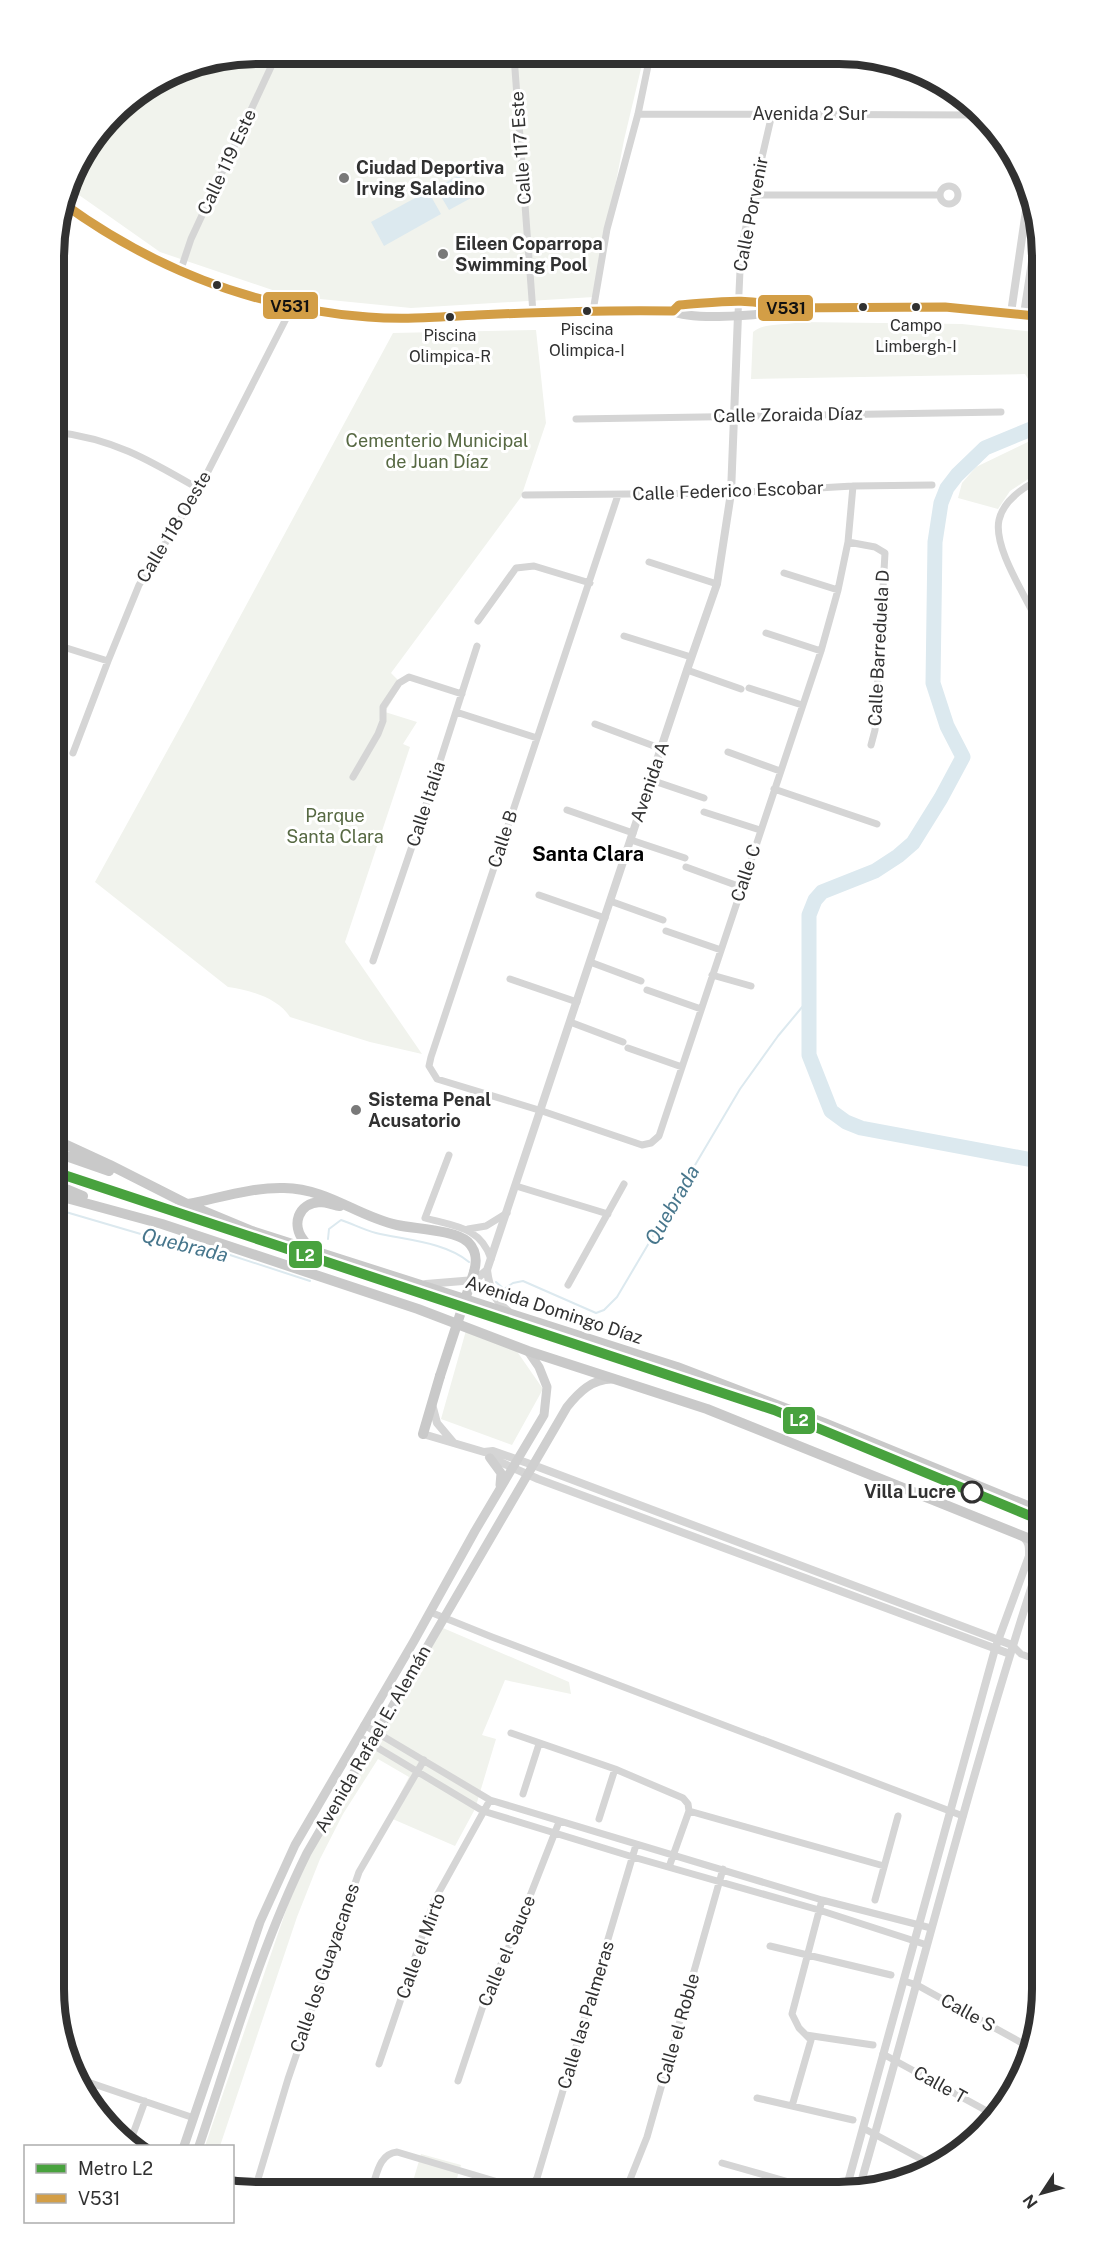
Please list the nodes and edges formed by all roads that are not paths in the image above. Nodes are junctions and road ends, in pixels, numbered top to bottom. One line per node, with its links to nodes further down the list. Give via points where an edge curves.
1 (272, 64): 12 (street, Calle 119 Este, via 191,238)
2 (515, 64): 18 (street, Calle 117 Este)
3 (648, 64): 4 (street)
4 (638, 114): 5 (street, Avenida 2 Sur); 16 (street, via 607,229)
5 (772, 114): 6 (street, Avenida 2 Sur); 7 (street, Calle Porvenir)
6 (968, 115)
7 (753, 195): 8 (street); 13 (street, Calle Porvenir, via 741,248)
8 (940, 195)
9 (71, 208): 12 (main road)
10 (1026, 212): 19 (street)
11 (1032, 262): 20 (street)
12 (180, 272): 14 (main road)
13 (739, 302): 15 (main road, via 770,303); 17 (main road, via 679,305); 21 (street, Calle Porvenir)
14 (292, 307): 18 (main road, via 365,317); 30 (street, Calle 118 Oeste)
15 (781, 308): 19 (main road, via 945,307); 21 (main road, via 770,313)
16 (593, 311): 17 (main road); 18 (main road)
17 (673, 311): 21 (main road, via 681,316)
18 (533, 313)
19 (1011, 313): 20 (main road)
20 (1024, 314): 22 (main road)
21 (738, 315): 24 (street, Avenida A)
22 (1032, 315)
23 (1001, 412): 24 (street, Calle Zoraida Díaz)
24 (736, 415): 25 (street, Calle Zoraida Díaz); 31 (street, Avenida A)
25 (576, 419)
26 (65, 433): 30 (street, via 120,446)
27 (1032, 483): 40 (street, via 1014,496 999,520 1001,544)
28 (932, 484): 29 (street, Calle Federico Escobar)
29 (853, 486): 31 (street, Calle Federico Escobar); 34 (street, Calle C)
30 (199, 489): 48 (street, Calle 118 Oeste, via 139,585)
31 (731, 493): 33 (street, Calle Federico Escobar); 38 (street, Avenida A)
32 (525, 495): 33 (street, Calle Federico Escobar)
33 (618, 495): 37 (street, Calle B)
34 (848, 542): 39 (street, Calle C); 55 (street, Calle Barreduela D, via 875,547 885,554)
35 (649, 562): 38 (street)
36 (784, 573): 39 (street)
37 (590, 583): 41 (street, via 534,566 516,568); 54 (street, Calle B)
38 (717, 584): 47 (street, Avenida A)
39 (838, 590): 46 (street, Calle C)
40 (1032, 610)
41 (478, 621)
42 (766, 633): 46 (street)
43 (624, 636): 47 (street)
44 (477, 646): 50 (street, Calle Italia)
45 (65, 647): 48 (street)
46 (821, 651): 51 (street, Calle C)
47 (691, 657): 49 (street, Avenida A)
48 (108, 661): 58 (street, Calle 118 Oeste)
49 (687, 670): 51 (street); 56 (street, Avenida A)
50 (462, 694): 52 (street, Calle Italia); 60 (street, via 409,677 399,683 382,707 383,721 378,734)
51 (802, 705): 59 (street, Calle C)
52 (456, 712): 54 (street); 78 (street, Calle Italia)
53 (595, 724): 56 (street)
54 (537, 738): 89 (street, Calle B, via 429,1066 436,1079)
55 (872, 746)
56 (662, 749): 61 (street, Avenida A)
57 (728, 752): 59 (street)
58 (73, 753)
59 (780, 771): 62 (street, Calle C)
60 (353, 777)
61 (651, 780): 63 (street); 68 (street, Avenida A)
62 (774, 789): 66 (street); 67 (street, Calle C)
63 (704, 798)
64 (567, 810): 68 (street)
65 (704, 812): 67 (street)
66 (877, 824)
67 (760, 830): 71 (street, Calle C)
68 (632, 836): 69 (street); 73 (street, Avenida A)
69 (685, 858)
70 (686, 867): 71 (street)
71 (741, 887): 77 (street, Calle C)
72 (539, 895): 74 (street)
73 (610, 901): 74 (street, Avenida A); 75 (street)
74 (605, 918): 79 (street, Avenida A)
75 (663, 920)
76 (666, 931): 77 (street)
77 (721, 950): 80 (street, Calle C)
78 (373, 961)
79 (590, 962): 82 (street); 85 (street, Avenida A)
80 (712, 975): 83 (street); 86 (street, Calle C)
81 (510, 979): 85 (street)
82 (641, 981)
83 (751, 986)
84 (647, 990): 86 (street)
85 (577, 1002): 87 (street, Avenida A)
86 (701, 1009): 88 (street, Calle C)
87 (570, 1022): 88 (street); 89 (street, Avenida A)
88 (682, 1067): 89 (street, Calle C, via 659,1136 651,1143 634,1144)
89 (542, 1111): 94 (street, Avenida A)
90 (64, 1145): 96 (main road, Avenida Domingo Díaz)
91 (449, 1155): 103 (street, via 425,1218)
92 (64, 1156): 96 (main road)
93 (624, 1184): 101 (street)
94 (516, 1186): 100 (street, Avenida A); 101 (street)
95 (64, 1188): 102 (main road)
96 (170, 1196): 98 (main road, Avenida Domingo Díaz)
97 (64, 1198): 102 (main road)
98 (187, 1204): 99 (main road, via 282,1188 311,1190); 104 (main road, Avenida Domingo Díaz)
99 (355, 1209): 104 (main road, via 321,1202 302,1209 297,1219 298,1230); 112 (main road, bridge, via 394,1225 452,1235 473,1248 477,1260 474,1272)
100 (507, 1213): 103 (street, via 486,1226); 105 (street, Avenida A)
101 (608, 1214): 108 (street)
102 (162, 1224): 110 (main road, via 418,1309)
103 (462, 1228): 105 (street, via 481,1239)
104 (318, 1254): 107 (main road, Avenida Domingo Díaz)
105 (491, 1259): 106 (street, Avenida A)
106 (487, 1270): 107 (street, via 475,1280); 109 (street, via 493,1294)
107 (415, 1285): 109 (main road, Avenida Domingo Díaz)
108 (568, 1285)
109 (510, 1313): 121 (main road, Avenida Domingo Díaz, via 677,1367)
110 (528, 1352): 111 (main road); 116 (main road, Avenida Rafael E. Alemán, via 547,1387 547,1401 544,1415)
111 (617, 1379): 117 (main road, Avenida Rafael E. Alemán, via 602,1379 577,1395); 122 (main road, via 707,1409)
112 (432, 1403): 113 (main road); 114 (street, via 437,1423)
113 (423, 1434): 114 (street)
114 (453, 1442): 115 (street)
115 (487, 1455): 116 (street, via 493,1451); 118 (street); 120 (main road, via 501,1473)
116 (517, 1460): 117 (street); 118 (main road, Avenida Rafael E. Alemán)
117 (532, 1465): 119 (main road, Avenida Rafael E. Alemán); 127 (street)
118 (512, 1469): 119 (street); 120 (main road, Avenida Rafael E. Alemán)
119 (526, 1475): 126 (main road, Avenida Rafael E. Alemán); 128 (street)
120 (498, 1491): 125 (main road, Avenida Rafael E. Alemán)
121 (1031, 1507)
122 (1020, 1535): 123 (main road); 127 (street, via 1028,1541 1029,1556)
123 (1031, 1540)
124 (1031, 1589): 129 (street)
125 (430, 1612): 126 (street); 131 (main road, Avenida Rafael E. Alemán)
126 (443, 1618): 132 (main road, Avenida Rafael E. Alemán); 144 (street)
127 (998, 1640): 128 (street); 129 (street)
128 (995, 1649): 129 (street); 144 (street)
129 (1011, 1650): 130 (street); 146 (street)
130 (1031, 1657)
131 (364, 1725): 132 (street); 134 (main road, Avenida Rafael E. Alemán)
132 (377, 1732): 135 (main road, Avenida Rafael E. Alemán); 137 (street)
133 (511, 1733): 136 (street)
134 (358, 1736): 135 (street); 181 (main road, Avenida Rafael E. Alemán, via 275,1884)
135 (370, 1743): 139 (street); 187 (main road, Avenida Rafael E. Alemán, via 288,1890)
136 (539, 1744): 138 (street); 140 (street)
137 (424, 1760): 139 (street, Calle los Guayacanes); 141 (street)
138 (615, 1769): 142 (street, via 683,1798); 147 (street)
139 (417, 1773): 143 (street); 191 (street, Calle los Guayacanes, via 359,1872)
140 (523, 1794)
141 (490, 1800): 143 (street, Calle el Mirto); 148 (street)
142 (689, 1810): 151 (street); 153 (street)
143 (483, 1811): 149 (street); 174 (street, Calle el Mirto, via 435,1901)
144 (951, 1812): 146 (street); 160 (street)
145 (898, 1816): 153 (street)
146 (963, 1816): 161 (street)
147 (599, 1820)
148 (559, 1822): 149 (street, Calle el Sauce); 150 (street)
149 (555, 1833): 152 (street); 175 (street, Calle el Sauce, via 485,2000)
150 (636, 1845): 151 (street); 152 (street, Calle las Palmeras)
151 (673, 1854): 154 (street); 155 (street)
152 (633, 1857): 154 (street); 194 (street, Calle las Palmeras)
153 (884, 1866): 158 (street)
154 (669, 1868): 156 (street)
155 (723, 1869): 156 (street, Calle el Roble); 157 (street)
156 (719, 1883): 159 (street); 195 (street, Calle el Roble, via 647,2137)
157 (822, 1900): 159 (street); 160 (street)
158 (874, 1900)
159 (819, 1910): 162 (street); 165 (street)
160 (918, 1925): 161 (street); 162 (street)
161 (931, 1928): 163 (street)
162 (914, 1940): 163 (street); 167 (street)
163 (927, 1944): 168 (street)
164 (770, 1946): 165 (street)
165 (807, 1956): 166 (street); 169 (street, via 792,2014)
166 (891, 1975)
167 (904, 1981): 168 (street, Calle S); 172 (street)
168 (917, 1985): 170 (street, Calle S); 173 (street)
169 (806, 2036): 171 (street); 179 (street, via 811,2040)
170 (1023, 2044)
171 (873, 2045)
172 (883, 2054): 173 (street, Calle T); 183 (street)
173 (895, 2061): 180 (street, Calle T); 184 (street)
174 (379, 2064)
175 (458, 2081)
176 (88, 2082): 178 (street)
177 (757, 2098): 179 (street)
178 (145, 2102): 181 (street); 185 (street)
179 (792, 2106): 182 (street)
180 (988, 2112)
181 (194, 2118): 186 (main road, Avenida Rafael E. Alemán)
182 (853, 2120)
183 (863, 2128): 184 (street); 197 (street)
184 (875, 2134): 188 (street); 190 (street)
185 (132, 2137)
186 (184, 2145)
187 (199, 2145)
188 (926, 2161)
189 (722, 2163): 196 (street)
190 (861, 2181)
191 (257, 2182)
192 (374, 2182): 193 (street, via 380,2163 397,2152)
193 (490, 2182)
194 (534, 2182)
195 (629, 2182)
196 (789, 2182)
197 (849, 2182)

